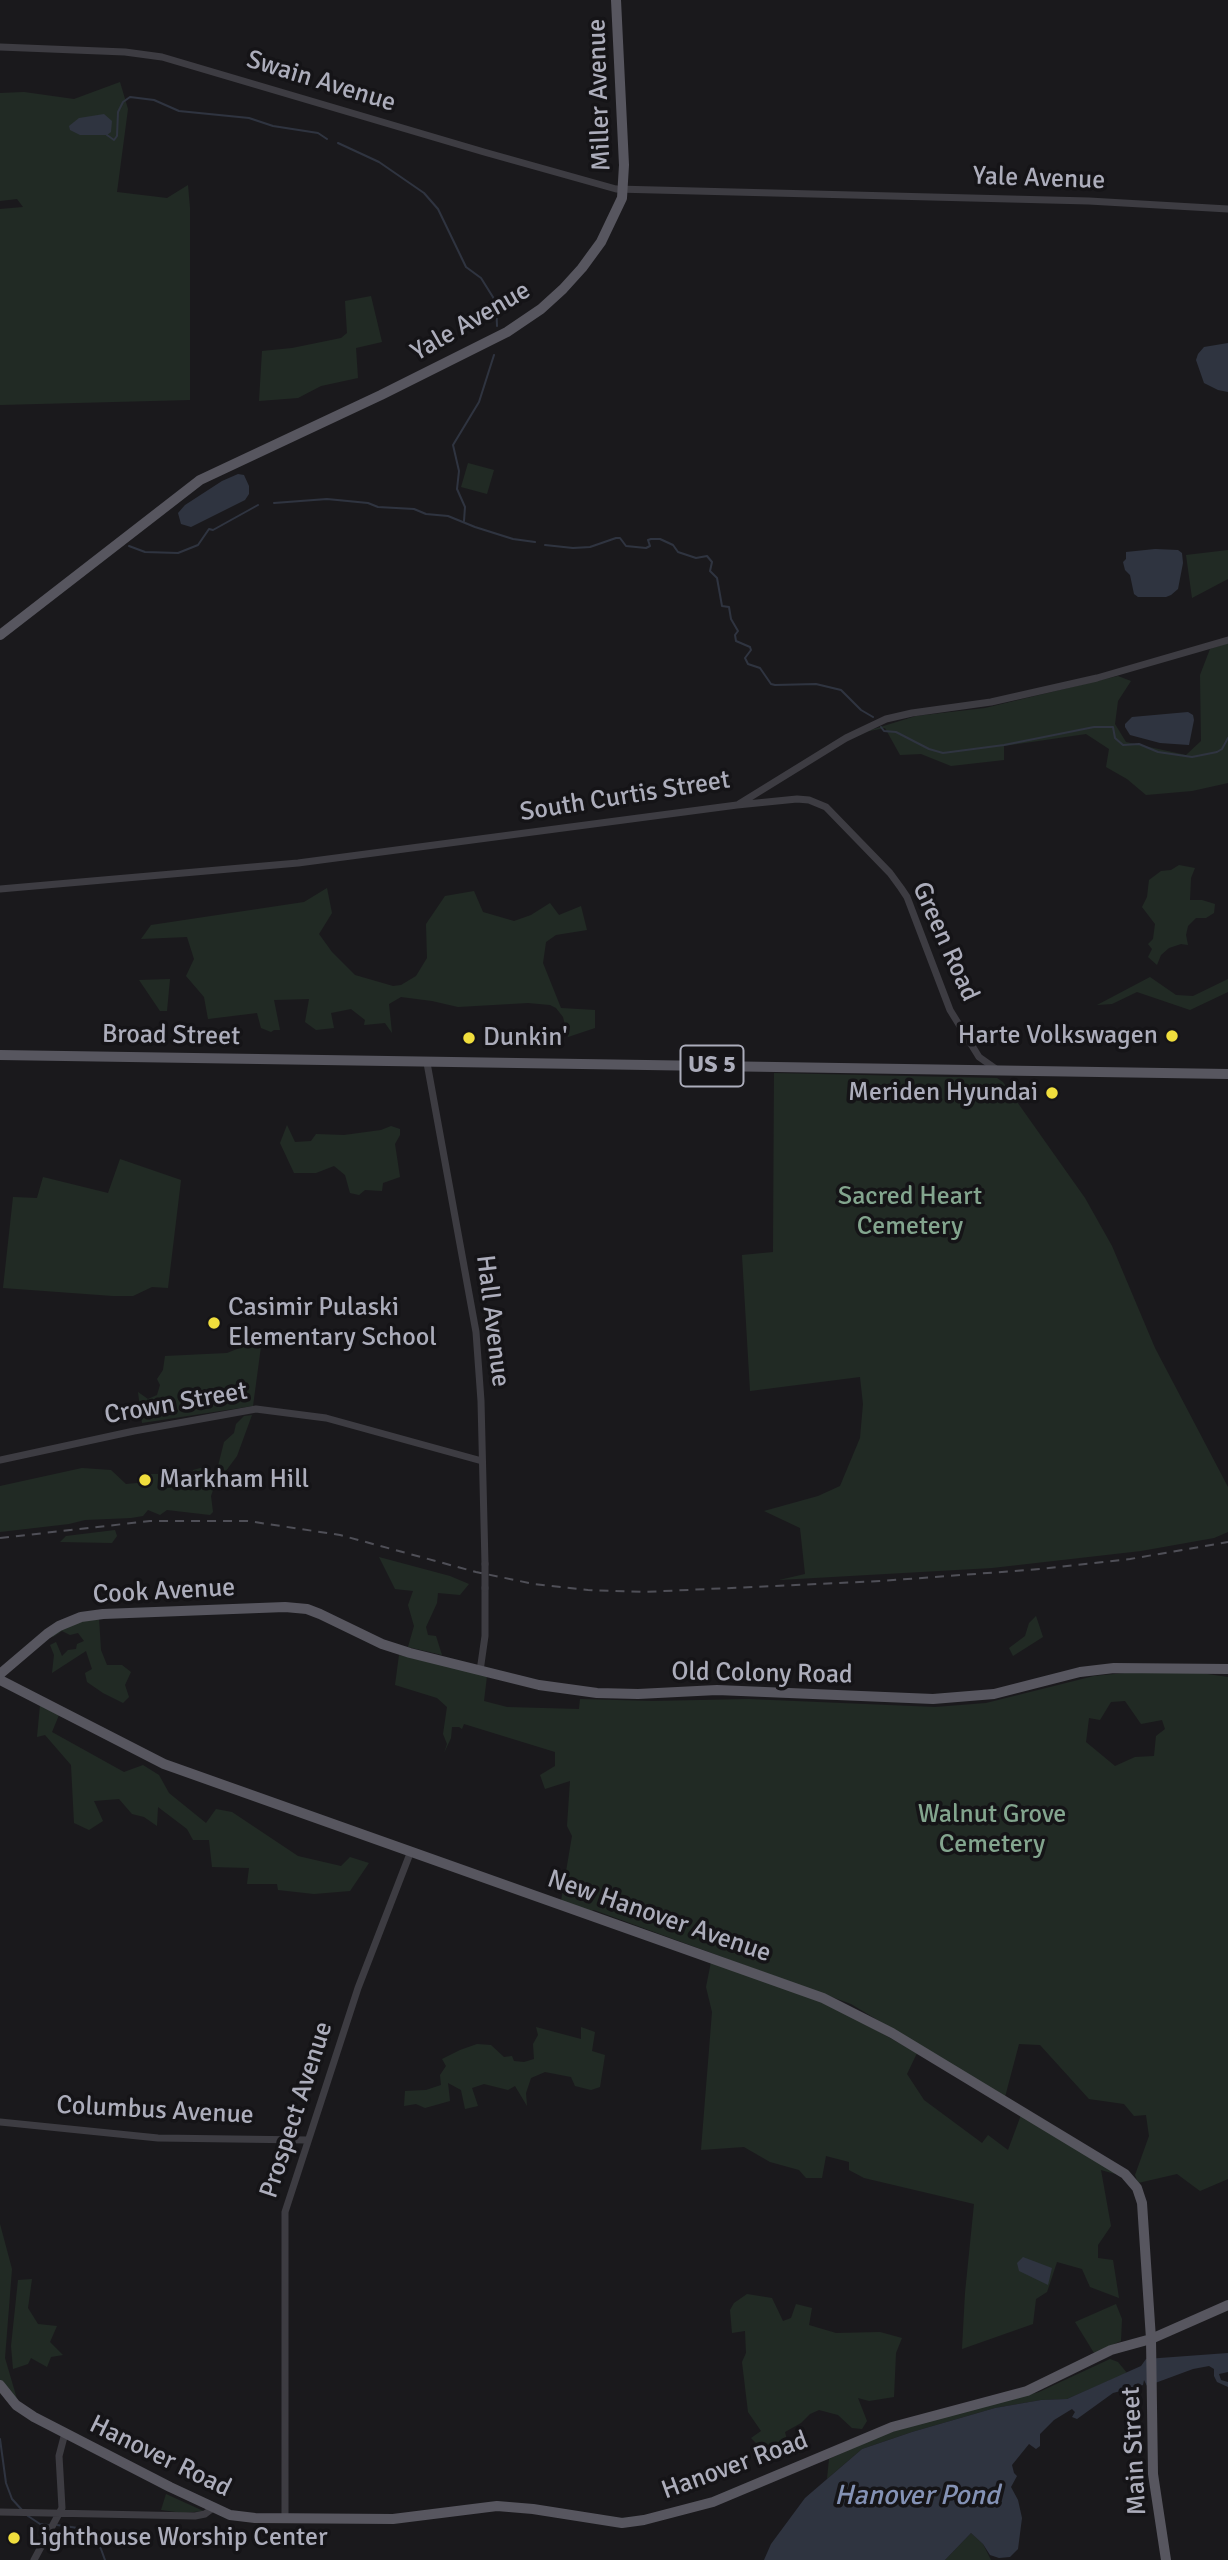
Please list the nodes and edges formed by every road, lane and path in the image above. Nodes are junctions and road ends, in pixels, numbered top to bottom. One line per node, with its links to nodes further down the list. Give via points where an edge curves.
1 (616, 0): 3 (main road, Miller Avenue)
2 (0, 47): 3 (street, Swain Avenue, via 162,57 572,178)
3 (624, 189): 4 (street, Yale Avenue); 5 (main road, Yale Avenue, via 614,218 592,255 563,289 530,317 382,395 200,480)
4 (1228, 209)
5 (0, 635)
6 (1228, 640): 7 (street, South Curtis Street, via 1097,678 876,723)
7 (737, 805): 8 (street, South Curtis Street, via 298,863); 11 (street, Green Road, via 797,799 826,807 907,897 950,1010 979,1057)
8 (0, 888)
9 (0, 1055): 10 (main road, Broad Street / US 5)
10 (428, 1063): 11 (main road, US 5); 14 (street, Hall Avenue, via 476,1332)
11 (997, 1070): 12 (main road, US 5)
12 (1228, 1074)
13 (0, 1460): 14 (street, Crown Street, via 256,1409 326,1418)
14 (482, 1461): 17 (street, Hall Avenue, bridge, via 485,1636)
15 (307, 1609): 17 (main road, Old Colony Road, via 396,1649); 18 (main road, Cook Avenue, via 92,1615 59,1626)
16 (1228, 1670): 17 (main road, Old Colony Road, via 1114,1668 994,1693 933,1699 739,1691 597,1693)
17 (480, 1671)
18 (0, 1674)
19 (0, 1680): 20 (main road, New Hanover Avenue, via 154,1760)
20 (411, 1852): 22 (street, Prospect Avenue, via 358,1988); 24 (main road, New Hanover Avenue, via 846,2008 1116,2168 1132,2180 1142,2203)
21 (0, 2122): 22 (street, Columbus Avenue, via 158,2138)
22 (308, 2140): 30 (street, Prospect Avenue, via 285,2213)
23 (1228, 2305): 24 (main road, Hanover Road)
24 (1151, 2339): 30 (main road, Hanover Road, via 1111,2350 1027,2391 892,2427 727,2497 644,2520 612,2522 497,2506 393,2519); 32 (main road, Main Street, via 1153,2474)
25 (0, 2385): 26 (main road, Hanover Road, via 16,2405)
26 (65, 2433): 27 (main road, Hanover Road); 29 (street, via 59,2456 63,2501)
27 (213, 2508): 29 (street, via 195,2516); 30 (main road, Hanover Road, via 245,2518)
28 (0, 2512): 29 (street)
29 (59, 2516): 31 (street)
30 (285, 2519)
31 (34, 2560)
32 (1166, 2560)

